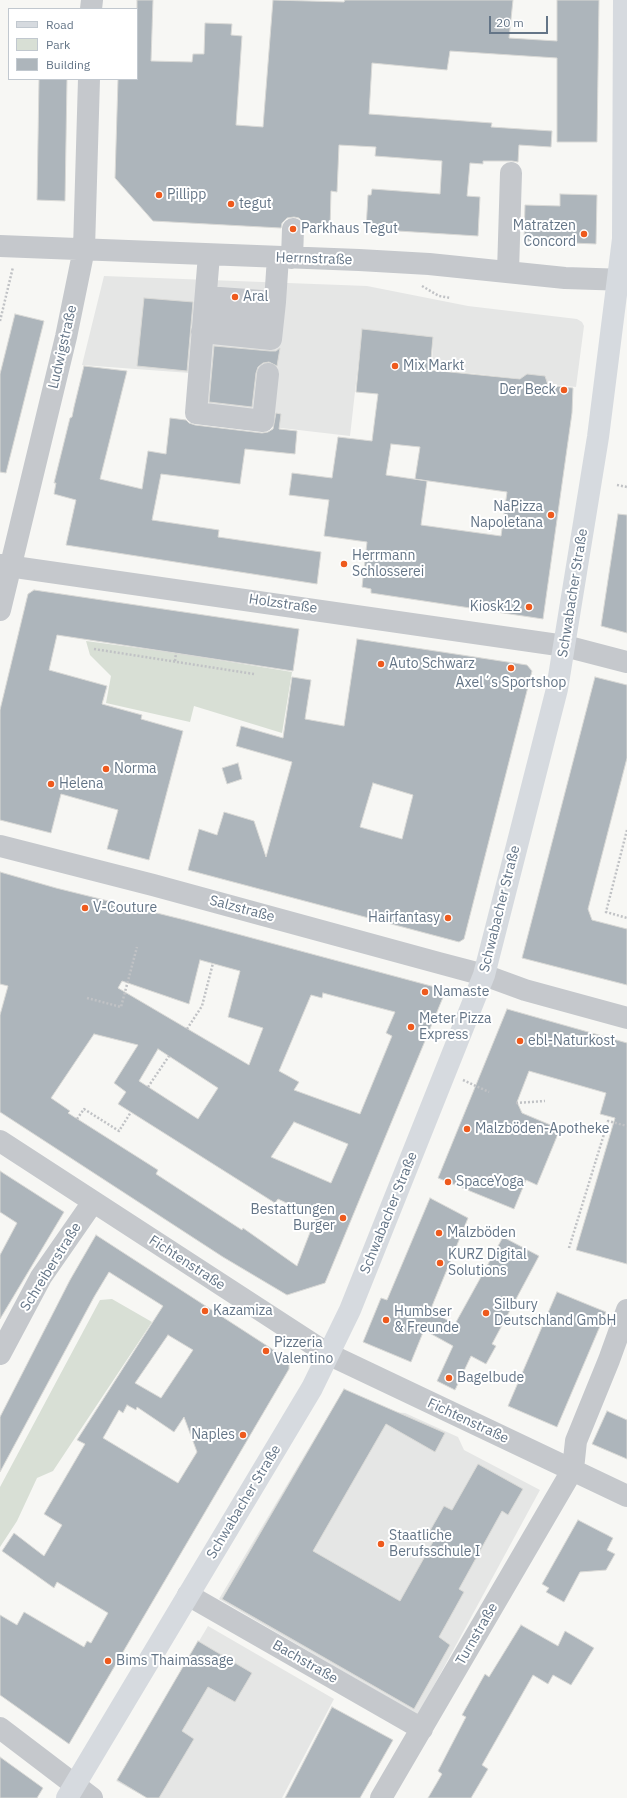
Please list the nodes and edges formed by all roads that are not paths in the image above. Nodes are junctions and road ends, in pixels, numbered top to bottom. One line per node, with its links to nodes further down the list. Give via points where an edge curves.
1 (624, 0): 10 (main road, Schwabacher Straße)
2 (89, 80): 6 (street, Ludwigstraße)
3 (511, 173): 9 (street)
4 (293, 229): 8 (street)
5 (9, 246): 6 (street, Herrnstraße)
6 (84, 249): 7 (street, Herrnstraße); 14 (street, Ludwigstraße, via 66,337)
7 (208, 255): 8 (street, Herrnstraße); 11 (street)
8 (285, 258): 9 (street, Herrnstraße, via 429,264); 12 (street)
9 (508, 272): 10 (street, Herrnstraße)
10 (623, 280): 16 (main road, Schwabacher Straße)
11 (204, 315): 12 (street); 12 (street); 13 (street, via 196,413 263,421)
12 (272, 327)
13 (268, 374)
14 (5, 566): 15 (street, Ludwigstraße); 16 (street, Holzstraße)
15 (0, 610)
16 (565, 646): 17 (street, Holzstraße); 19 (main road, Schwabacher Straße, via 557,689)
17 (627, 662)
18 (0, 846): 19 (street, Salzstraße)
19 (484, 975): 20 (street, Salzstraße, via 525,990); 25 (main road, Schwabacher Straße, via 350,1310)
20 (627, 1018)
21 (0, 1141): 22 (street, Fichtenstraße)
22 (93, 1202): 24 (street, Schreiberstraße, via 41,1277); 25 (street, Fichtenstraße)
23 (627, 1310): 26 (street, via 576,1441)
24 (0, 1354)
25 (328, 1354): 26 (street, Fichtenstraße); 28 (main road, Schwabacher Straße, via 299,1411)
26 (573, 1469): 27 (street, Fichtenstraße); 30 (street, Turnstraße)
27 (627, 1496)
28 (188, 1595): 30 (street, Bachstraße); 31 (main road, Schwabacher Straße)
29 (0, 1728): 31 (street)
30 (422, 1729): 33 (street, Turnstraße)
31 (71, 1791): 32 (street)
32 (92, 1798)
33 (381, 1798)

